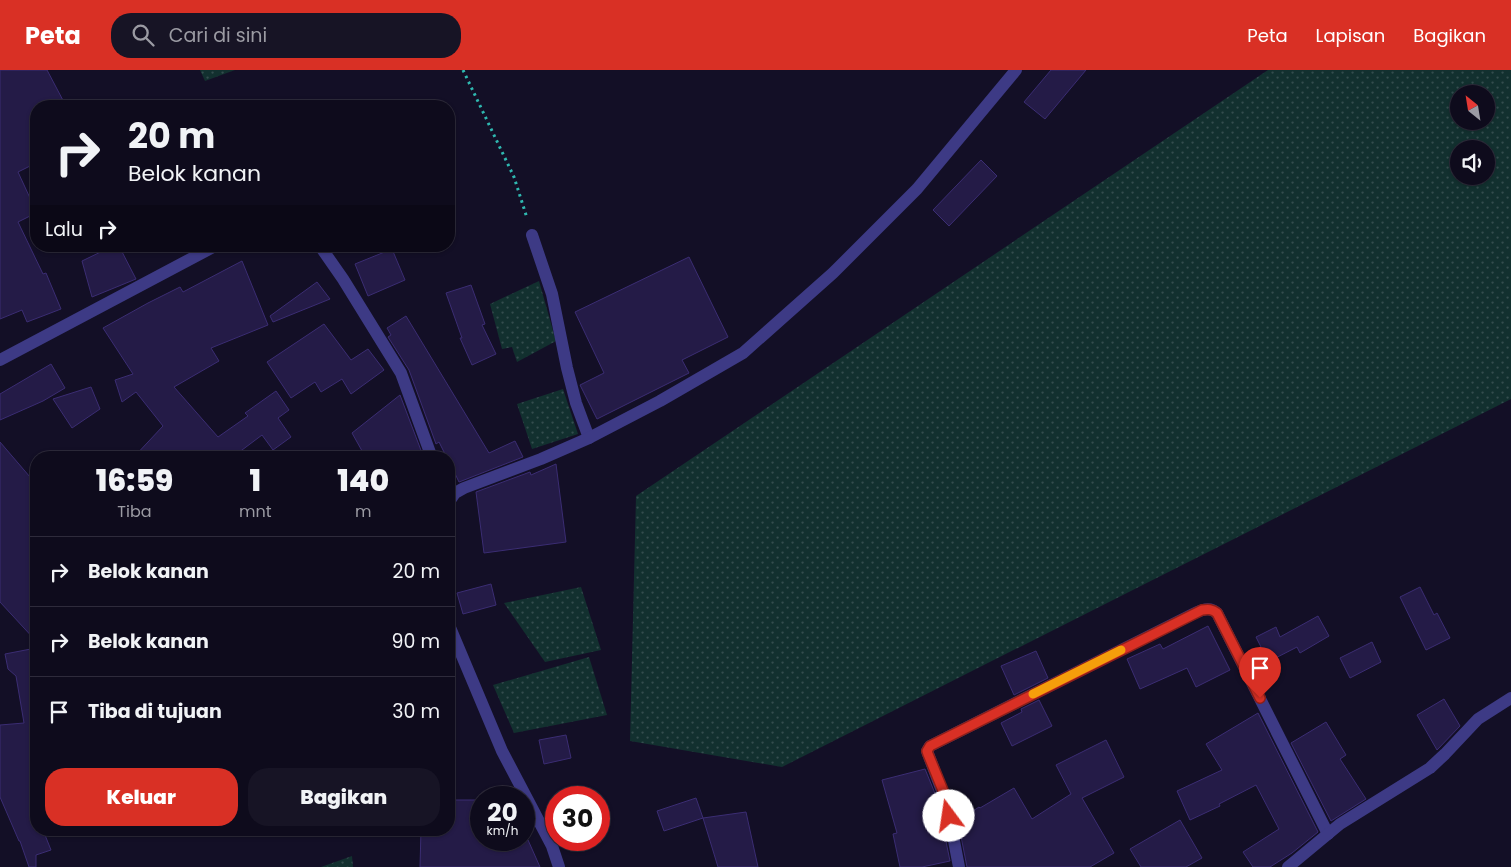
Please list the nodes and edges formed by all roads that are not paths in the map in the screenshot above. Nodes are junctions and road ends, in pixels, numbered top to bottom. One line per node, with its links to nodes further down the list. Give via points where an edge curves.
1 (1016, 70): 6 (street, via 916,189 833,273 743,353)
2 (532, 235): 6 (street, via 552,294 567,368)
3 (204, 252): 5 (street)
4 (324, 252): 7 (street, via 401,373)
5 (0, 360)
6 (589, 438): 8 (street)
7 (429, 451)
8 (455, 493)
9 (455, 639): 12 (street, via 502,751 552,846)
10 (1511, 698): 11 (street, via 1478,718 1430,768)
11 (1328, 834): 13 (street, via 1217,613 1209,609 1184,618 930,746 927,751 947,804); 14 (street)
12 (559, 867)
13 (959, 867)
14 (1288, 867)

